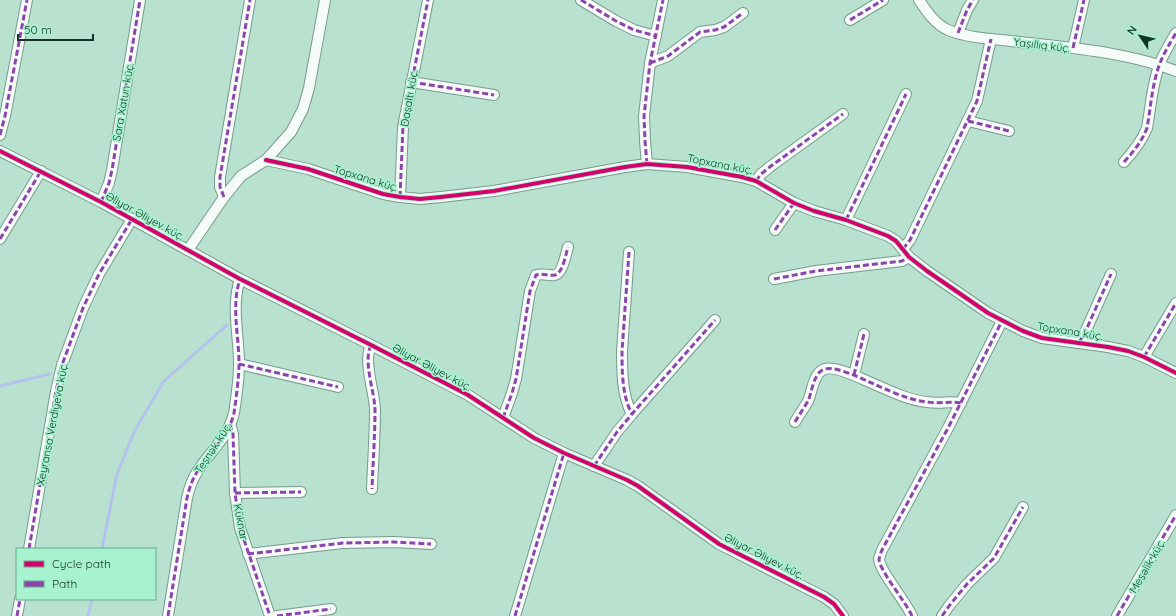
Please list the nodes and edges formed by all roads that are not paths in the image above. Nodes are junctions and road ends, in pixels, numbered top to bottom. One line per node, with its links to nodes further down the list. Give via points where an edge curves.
1 (27, 0): 28 (street)
2 (140, 0): 37 (street, Sara Xatun küç., via 112,170)
3 (250, 0): 35 (street, via 220,177)
4 (325, 0): 30 (street, via 303,108 291,132)
5 (428, 0): 22 (street, Daşaltı küç.)
6 (581, 0): 16 (street, via 616,22)
7 (663, 0): 16 (street)
8 (883, 0): 13 (street)
9 (918, 0): 14 (street, Yaşıllıq küç., via 938,24)
10 (973, 0): 14 (street)
11 (1084, 0): 18 (street)
12 (743, 13): 19 (street, via 724,27 700,32 668,56)
13 (850, 20)
14 (958, 33): 17 (street, Yaşıllıq küç.)
15 (1176, 33): 20 (street)
16 (656, 36): 19 (street)
17 (991, 39): 18 (street, Yaşıllıq küç.); 26 (street, via 981,87)
18 (1073, 48): 20 (street, Yaşıllıq küç.)
19 (650, 63): 32 (street, via 644,116)
20 (1160, 64): 21 (street, Yaşıllıq küç.); 31 (street, via 1147,128 1139,146)
21 (1176, 71)
22 (411, 82): 24 (street); 36 (street, Daşaltı küç., via 403,127)
23 (906, 94): 40 (street)
24 (494, 95)
25 (843, 114): 34 (street, via 771,166)
26 (968, 121): 27 (street); 46 (street)
27 (1009, 131)
28 (0, 134)
29 (0, 151): 33 (street, Əliyar Əliyev küç.)
30 (266, 160): 35 (street, via 242,176); 36 (street, Topxana küç., via 308,169 383,194)
31 (1124, 162)
32 (647, 164): 34 (street, Topxana küç., via 687,166); 36 (street, Topxana küç., via 494,190 420,199)
33 (41, 171): 37 (street, Əliyar Əliyev küç.); 42 (street)
34 (756, 181): 38 (street, Topxana küç.)
35 (224, 197): 44 (street)
36 (400, 197)
37 (101, 202): 39 (street, Əliyar Əliyev küç.)
38 (794, 203): 40 (street, Topxana küç.); 41 (street)
39 (132, 219): 44 (street, Əliyar Əliyev küç.); 74 (street, Xeyransa Verdiyeva küç., via 99,274 83,308 62,365)
40 (846, 220): 46 (street, Topxana küç., via 888,236)
41 (775, 230)
42 (0, 240)
43 (568, 247): 63 (street, via 559,273 536,275 533,280 516,379)
44 (188, 250): 48 (street, Əliyar Əliyev küç.)
45 (629, 252): 62 (street, via 622,366 626,402)
46 (906, 253): 49 (street, via 902,261 816,271); 52 (street, Topxana küç., via 927,271)
47 (1111, 274): 54 (street)
48 (240, 279): 55 (street, Əliyar Əliyev küç.); 57 (street, Teşnək küç., via 235,296)
49 (774, 279)
50 (1176, 303): 56 (street)
51 (715, 320): 62 (street)
52 (1002, 321): 54 (street, Topxana küç., via 1042,338); 61 (street)
53 (864, 334): 59 (street)
54 (1079, 343): 56 (street, Topxana küç., via 1128,351)
55 (371, 344): 63 (street, Əliyar Əliyev küç., via 468,396); 68 (street, via 368,358 375,409)
56 (1144, 357): 58 (street, Topxana küç.)
57 (239, 364): 60 (street); 65 (street, Teşnək küç., via 234,413)
58 (1176, 373)
59 (854, 375): 61 (street, via 916,400); 64 (street, via 832,368 821,371 808,401)
60 (338, 387)
61 (961, 403): 84 (street, via 879,559 881,568)
62 (632, 414): 67 (street)
63 (503, 418): 66 (street, Əliyar Əliyev küç.)
64 (795, 422)
65 (230, 424): 70 (street, Küknar, via 234,446); 79 (street, Teşnək küç., via 190,485)
66 (564, 453): 67 (street, Əliyar Əliyev küç.); 82 (street)
67 (594, 466): 83 (street, Əliyar Əliyev küç., via 638,486 727,549 824,597 834,604)
68 (372, 489)
69 (301, 492): 70 (street)
70 (235, 493): 75 (street, Küknar, via 240,528)
71 (1023, 507): 85 (street, via 994,558 967,584)
72 (1176, 515): 86 (street, Meşəlik küç.)
73 (431, 544): 75 (street, via 343,543)
74 (29, 548)
75 (248, 554): 80 (street, Küknar)
76 (20, 600): 78 (street)
77 (331, 609): 81 (street)
78 (17, 616)
79 (168, 616)
80 (270, 616)
81 (277, 616)
82 (515, 616)
83 (843, 616)
84 (912, 616)
85 (942, 616)
86 (1117, 616)

